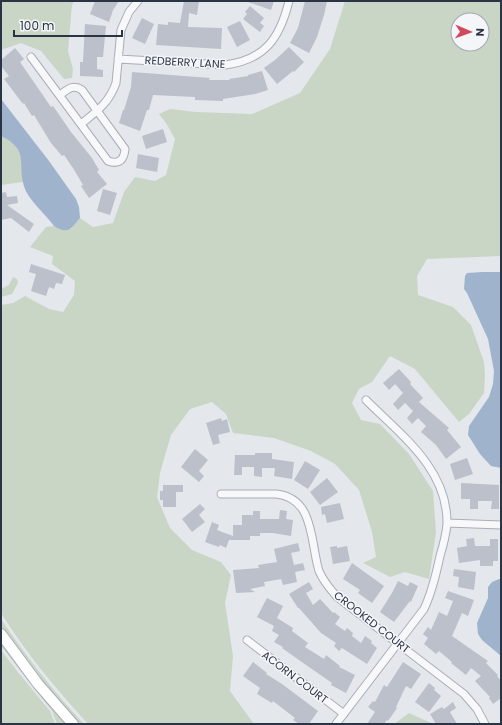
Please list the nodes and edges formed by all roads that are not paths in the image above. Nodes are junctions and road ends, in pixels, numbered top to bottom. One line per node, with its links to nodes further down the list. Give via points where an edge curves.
1 (138, 1): 4 (street, via 124,20)
2 (289, 1): 4 (street, REDBERRY LANE, via 286,16 278,33 267,47 248,60 225,65)
3 (31, 57): 5 (street)
4 (118, 59): 6 (street, via 113,91)
5 (60, 95): 6 (street, via 68,88 78,87); 7 (street)
6 (97, 111): 7 (street); 7 (street, via 125,149 121,161 108,161)
7 (81, 124)
8 (366, 400): 10 (street, via 424,459 442,491)
9 (221, 494): 14 (street, CROOKED COURT, via 284,495 300,505 306,515 319,571 329,588)
10 (447, 523): 11 (street); 14 (street, via 429,598)
11 (501, 525)
12 (1, 634): 16 (street, via 38,684)
13 (247, 640): 15 (street, ACORN COURT)
14 (398, 643): 15 (street); 18 (street, CROOKED COURT, via 464,694 477,708)
15 (344, 714): 17 (street)
16 (73, 724)
17 (336, 724)
18 (485, 724)

